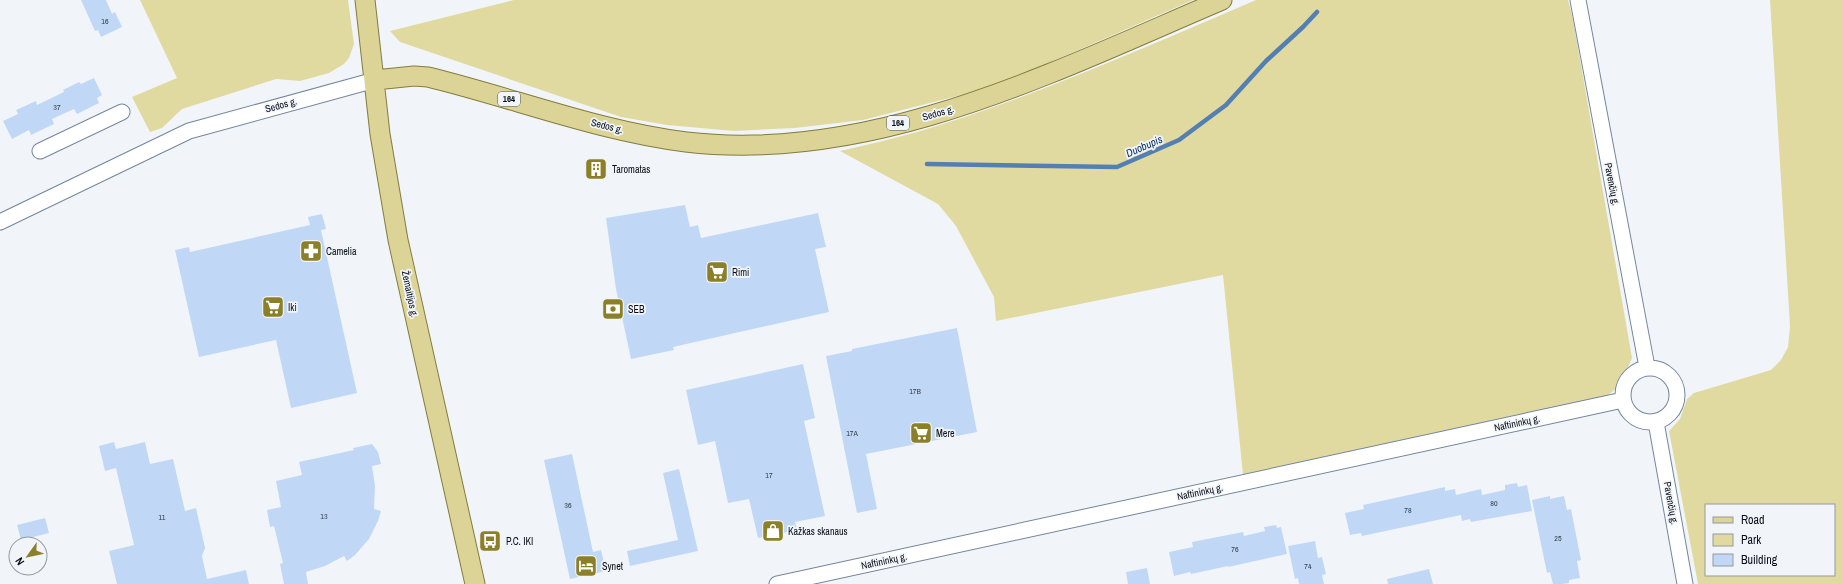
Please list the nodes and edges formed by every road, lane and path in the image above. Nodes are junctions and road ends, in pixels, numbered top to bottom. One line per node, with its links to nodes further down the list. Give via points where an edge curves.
1 (365, 0): 4 (main road, Žemaitijos g.)
2 (1222, 0): 4 (main road, Sedos g. / 164, via 965,105 866,131 808,141 721,144 658,138 593,123 428,77)
3 (1578, 0): 8 (street, Pavenčių g.)
4 (375, 80): 7 (street, Sedos g., via 189,131); 11 (main road, Žemaitijos g., via 380,134 398,240)
5 (122, 112): 6 (street)
6 (40, 152)
7 (0, 222)
8 (1647, 368): 9 (street, via 1638,370 1628,379 1623,391); 10 (street, via 1662,370 1674,381 1677,388 1678,397 1673,409)
9 (1623, 400): 10 (street, via 1632,415 1639,420); 12 (street, Naftininkų g.)
10 (1656, 422): 13 (street, Pavenčių g.)
11 (475, 584)
12 (777, 584)
13 (1685, 584)

